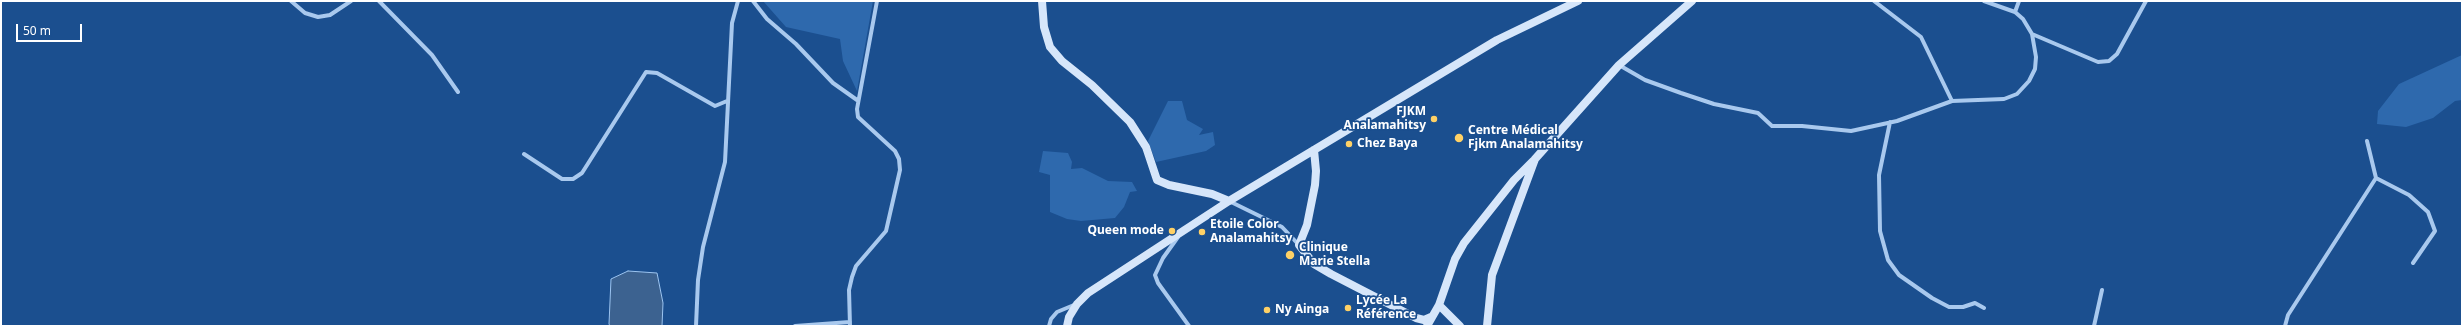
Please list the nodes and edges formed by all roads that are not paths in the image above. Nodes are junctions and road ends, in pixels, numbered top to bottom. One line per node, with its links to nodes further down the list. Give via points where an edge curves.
1 (291, 1): 2 (street, via 305,13 318,17 330,15)
2 (352, 1)
3 (379, 1): 17 (street, via 432,54)
4 (738, 1): 19 (street, via 732,23)
5 (753, 1): 18 (street, via 767,19 796,44 832,83)
6 (877, 1): 18 (street)
7 (1042, 1): 27 (main road, via 1044,27 1050,47 1062,61 1092,85 1130,122 1146,148 1157,180)
8 (1578, 1): 23 (main road, via 1497,40)
9 (1692, 1): 16 (main road)
10 (1874, 1): 20 (street, via 1920,37)
11 (1984, 1): 14 (street)
12 (2019, 1): 14 (street)
13 (2146, 1): 15 (street, via 2118,54 2109,61 2098,62)
14 (2015, 12): 15 (street, via 2023,19)
15 (2032, 34): 20 (street, via 2036,57 2035,69 2029,81 2017,94 2004,99)
16 (1619, 65): 21 (street, via 1645,80 1681,93 1714,104 1758,113 1772,126 1851,131); 25 (main road)
17 (458, 92)
18 (857, 100): 36 (street, via 858,117 895,151 900,170 886,231 856,266 852,277 849,290)
19 (728, 101): 24 (street, via 715,106 657,73 646,72 582,173 573,179 562,179); 37 (street, via 725,162 703,248 698,280)
20 (1952, 101): 21 (street)
21 (1890, 122): 34 (street, via 1879,175 1880,231 1888,260 1899,275 1949,307 1963,307 1975,303)
22 (2367, 141): 26 (street)
23 (1314, 150): 27 (main road); 29 (main road, via 1315,186)
24 (524, 154)
25 (1535, 158): 33 (main road, via 1514,180 1464,243 1455,258); 44 (main road, via 1492,275)
26 (2376, 178): 30 (street, via 2409,195 2428,212 2435,231); 46 (street, via 2288,315)
27 (1229, 201): 28 (main road); 29 (street, via 1282,227)
28 (1180, 235): 32 (main road, via 1088,293); 41 (street, via 1155,275)
29 (1299, 246): 35 (main road, via 1314,264 1331,274 1416,318 1424,320)
30 (2413, 262)
31 (2102, 290): 45 (street)
32 (1077, 304): 39 (street, via 1057,312); 40 (main road)
33 (1439, 305): 35 (main road); 43 (main road)
34 (1984, 308)
35 (1431, 317): 42 (main road)
36 (850, 324): 38 (street)
37 (696, 326)
38 (795, 326)
39 (1049, 326)
40 (1068, 326)
41 (1189, 326)
42 (1427, 326)
43 (1460, 326)
44 (1487, 326)
45 (2094, 326)
46 (2285, 326)

